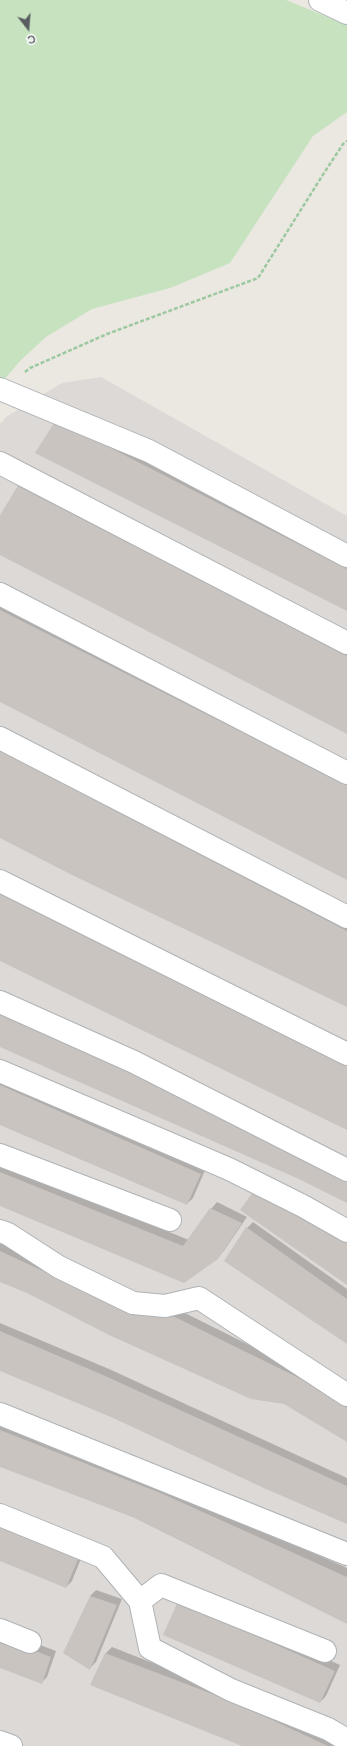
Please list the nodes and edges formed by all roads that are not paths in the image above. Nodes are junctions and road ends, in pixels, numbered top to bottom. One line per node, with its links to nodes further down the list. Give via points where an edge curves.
1 (320, 0): 2 (lane)
2 (347, 13)
3 (1, 391): 5 (lane, via 149,451)
4 (0, 463): 7 (lane)
5 (347, 556)
6 (0, 594): 9 (lane)
7 (347, 643)
8 (0, 738): 11 (lane)
9 (347, 773)
10 (0, 881): 13 (lane)
11 (347, 917)
12 (0, 1002): 16 (lane, via 134,1062)
13 (347, 1054)
14 (0, 1071): 19 (lane, via 230,1169)
15 (0, 1155): 17 (lane)
16 (347, 1170)
17 (170, 1220)
18 (0, 1231): 20 (lane, via 59,1267 133,1303 165,1306 199,1298)
19 (347, 1231)
20 (347, 1395)
21 (0, 1414): 23 (lane)
22 (0, 1515): 24 (lane, via 103,1557)
23 (347, 1554)
24 (140, 1601): 27 (lane, via 160,1585); 28 (lane, via 150,1648 231,1690 328,1729)
25 (0, 1630): 26 (lane)
26 (30, 1642)
27 (325, 1651)
28 (347, 1740)
29 (0, 1742): 30 (lane)
30 (11, 1746)

